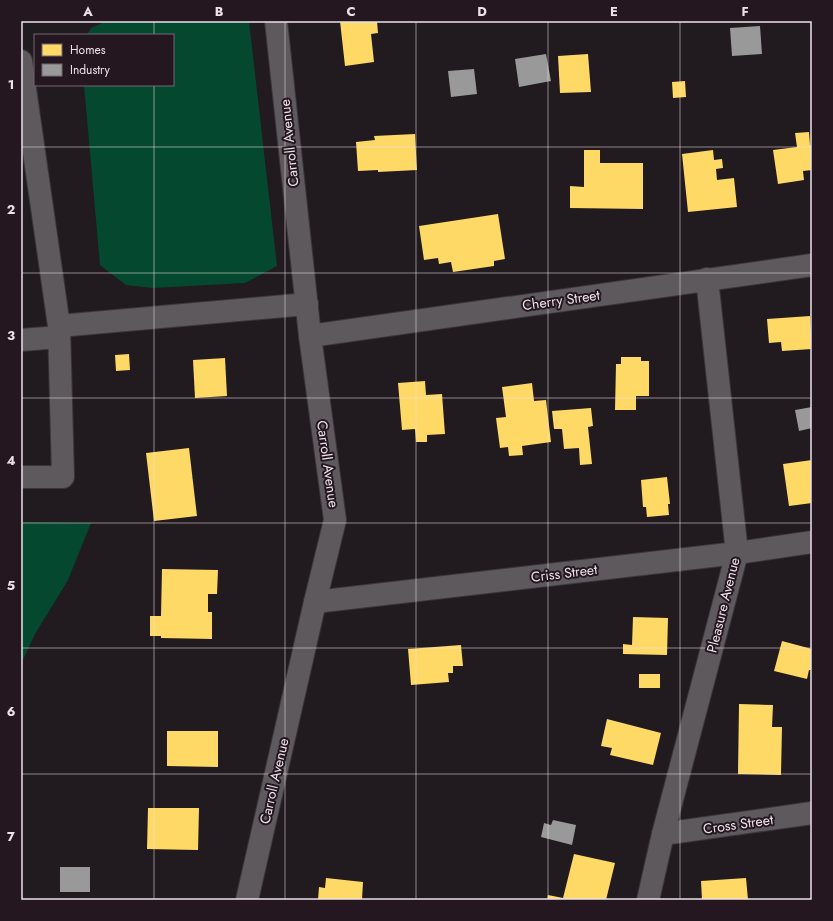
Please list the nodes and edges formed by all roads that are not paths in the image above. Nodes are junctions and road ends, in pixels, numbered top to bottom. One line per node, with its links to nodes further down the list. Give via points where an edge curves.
1 (276, 21): 5 (street, Carroll Avenue)
2 (21, 60): 6 (street)
3 (812, 265): 4 (street, Cherry Street)
4 (707, 279): 7 (street, Cherry Street); 11 (street, Pleasure Avenue)
5 (307, 304): 6 (street); 7 (street, Carroll Avenue)
6 (59, 332): 8 (street); 9 (street, via 63,477)
7 (310, 336): 12 (street, Carroll Avenue, via 336,520)
8 (21, 340)
9 (21, 477)
10 (812, 542): 11 (street, Criss Street)
11 (737, 554): 12 (street, Criss Street); 14 (street, Pleasure Avenue)
12 (315, 602): 15 (street, Carroll Avenue)
13 (812, 813): 14 (street, Cross Street)
14 (663, 834): 16 (street, Pleasure Avenue)
15 (247, 900)
16 (648, 900)

